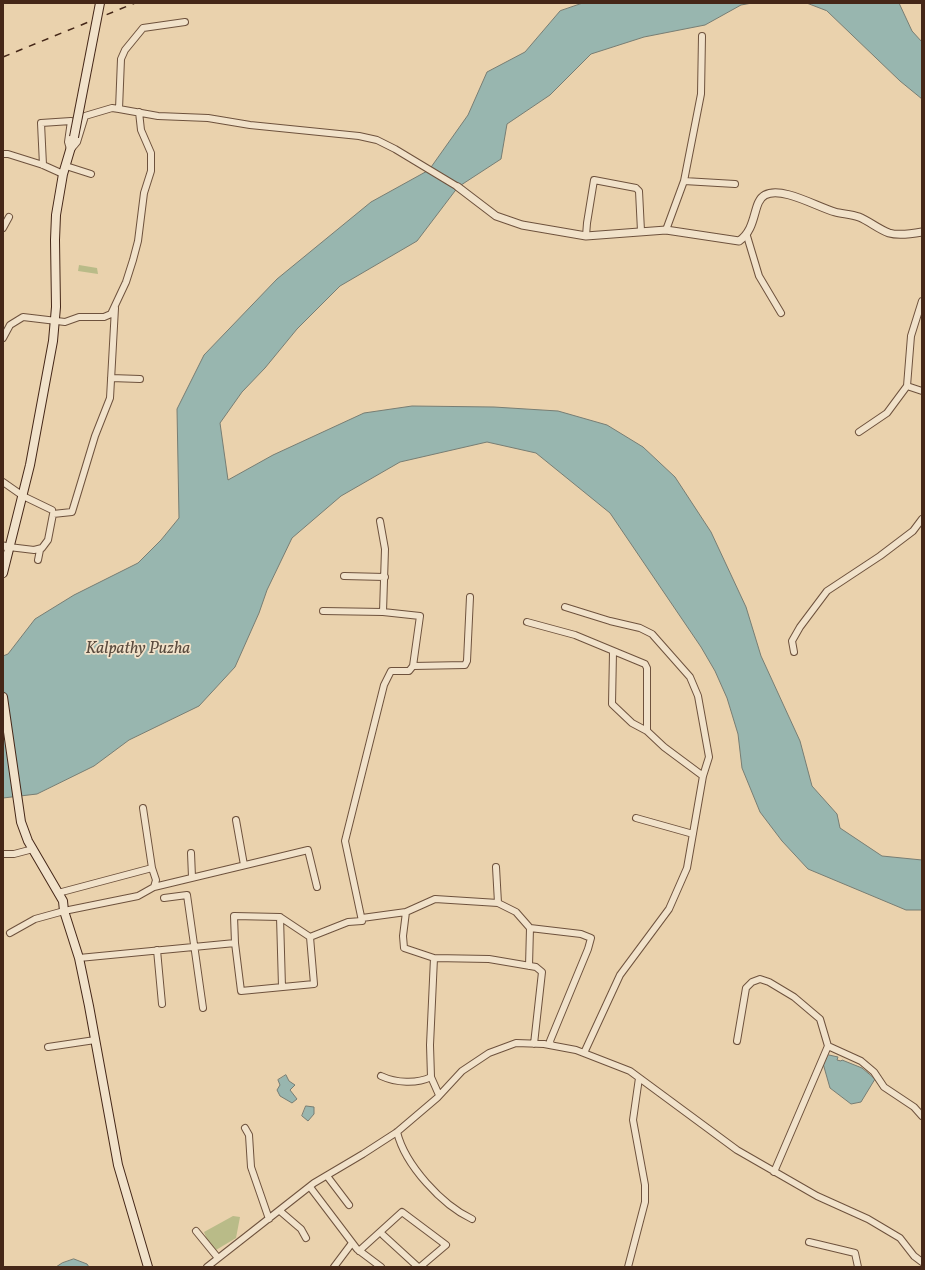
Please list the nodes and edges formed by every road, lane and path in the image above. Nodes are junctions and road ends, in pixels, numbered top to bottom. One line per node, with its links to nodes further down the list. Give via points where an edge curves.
1 (100, 3): 6 (main road, bridge)
2 (185, 22): 4 (street, via 143,28 125,50 121,59)
3 (702, 36): 11 (street, via 701,94)
4 (119, 109): 5 (street); 6 (street, via 112,108 85,116 77,142)
5 (138, 112): 13 (street, via 158,116 215,118 250,125 377,140); 22 (street, via 141,130 151,153 151,171 144,193 133,260)
6 (70, 150): 8 (street, via 68,142 71,121 41,123); 9 (main road)
7 (3, 154): 8 (street)
8 (43, 165): 9 (street)
9 (65, 170): 10 (street); 24 (main road, via 56,215)
10 (91, 174)
11 (684, 181): 12 (street); 16 (street)
12 (735, 184)
13 (458, 187): 19 (street, via 496,216 515,223)
14 (9, 217): 15 (street)
15 (3, 228)
16 (666, 230): 17 (street); 20 (street, via 739,242)
17 (641, 231): 19 (street); 19 (street, via 639,191 636,188 594,180)
18 (922, 232): 20 (street, via 900,235 888,233 857,217 835,212 792,196 774,193 764,195 757,203)
19 (586, 236)
20 (747, 236): 23 (street, via 759,276)
21 (922, 301): 30 (street, via 911,336)
22 (115, 306): 24 (street, via 111,314 104,317 79,317 65,322); 28 (street)
23 (781, 313)
24 (55, 321): 26 (street, via 23,317); 34 (main road)
25 (3, 322): 26 (street)
26 (10, 325): 27 (street)
27 (3, 338)
28 (111, 378): 29 (street); 39 (street, via 110,398 95,436 72,512 53,514 48,540)
29 (140, 379)
30 (907, 386): 31 (street); 32 (street, via 887,413)
31 (922, 391)
32 (859, 432)
33 (3, 482): 34 (street)
34 (23, 496): 35 (street); 38 (main road)
35 (52, 510)
36 (922, 519): 50 (street, via 913,531 827,591 806,616 792,641)
37 (380, 521): 43 (street, via 385,549)
38 (6, 546): 39 (street, via 34,550); 41 (main road)
39 (42, 548): 40 (street)
40 (38, 560)
41 (3, 573)
42 (344, 576): 43 (street)
43 (385, 577): 47 (street)
44 (470, 597): 51 (street, via 465,665)
45 (565, 607): 54 (street, via 640,628 652,634 690,677 698,696 709,757)
46 (323, 611): 47 (street)
47 (383, 612): 51 (street, via 420,616)
48 (527, 622): 49 (street, via 575,635)
49 (613, 652): 53 (street, via 612,704 632,723); 53 (street, via 645,664 647,668)
50 (794, 652)
51 (413, 666): 74 (street, via 409,671 391,671 384,685 345,841)
52 (3, 697): 59 (main road, via 21,822)
53 (647, 731): 54 (street)
54 (703, 776): 58 (street)
55 (143, 808): 64 (street)
56 (636, 818): 58 (street)
57 (236, 820): 62 (street)
58 (693, 834): 93 (street, via 687,868 669,909 620,975)
59 (33, 849): 61 (street); 68 (main road)
60 (191, 853): 65 (street)
61 (3, 854)
62 (244, 865): 65 (street); 67 (street, via 308,850)
63 (496, 867): 70 (street)
64 (152, 868): 66 (street, via 156,880); 68 (street)
65 (192, 877): 66 (street)
66 (154, 887): 71 (street, via 138,896)
67 (317, 887)
68 (58, 893): 71 (main road, via 63,901)
69 (164, 898): 79 (street, via 187,895)
70 (498, 903): 72 (street, via 435,899); 75 (street, via 516,912)
71 (64, 910): 76 (street, via 35,919); 81 (main road)
72 (406, 912): 74 (street); 82 (street, via 404,948)
73 (280, 916): 77 (street); 78 (street, via 234,916); 84 (street)
74 (362, 918): 77 (street, via 362,921 348,922)
75 (530, 928): 83 (street); 90 (street, via 581,934 591,938 550,1041)
76 (10, 933)
77 (310, 937): 84 (street, via 314,984)
78 (235, 943): 79 (street); 84 (street, via 241,991)
79 (194, 947): 80 (street); 86 (street)
80 (157, 950): 81 (street); 85 (street)
81 (79, 958): 87 (main road)
82 (434, 958): 83 (street, via 489,959); 95 (street, via 430,1045)
83 (529, 966): 89 (street, via 536,967 542,972)
84 (282, 987)
85 (162, 1004)
86 (203, 1008)
87 (95, 1040): 92 (street); 116 (main road, via 118,1165)
88 (737, 1041): 91 (street, via 746,988 760,979 794,997 820,1019)
89 (534, 1044): 90 (street); 97 (street, via 516,1043 489,1053 462,1071)
90 (551, 1045): 93 (street)
91 (828, 1046): 98 (street, via 860,1061 874,1072 884,1087 914,1107); 101 (street)
92 (48, 1047)
93 (584, 1053): 96 (street, via 630,1071)
94 (381, 1076): 95 (street, via 391,1081 422,1081)
95 (432, 1077): 97 (street)
96 (639, 1078): 101 (street, via 737,1150); 121 (street, via 633,1120 645,1185 645,1202)
97 (439, 1095): 100 (street)
98 (922, 1116)
99 (246, 1128): 106 (street, via 251,1168)
100 (397, 1132): 102 (street); 107 (street, via 399,1142 423,1180 458,1212)
101 (774, 1172): 115 (street, via 900,1238)
102 (326, 1176): 103 (street); 104 (street)
103 (310, 1186): 105 (street); 112 (street)
104 (349, 1205)
105 (280, 1211): 106 (street); 110 (street, via 301,1229)
106 (269, 1219): 114 (street)
107 (472, 1219)
108 (196, 1231): 114 (street)
109 (383, 1235): 120 (street)
110 (306, 1238)
111 (809, 1242): 122 (street, via 855,1253)
112 (352, 1243): 113 (street); 118 (street)
113 (359, 1251): 119 (street); 120 (street, via 402,1212 446,1245)
114 (218, 1258): 117 (street)
115 (922, 1262)
116 (148, 1267)
117 (207, 1267)
118 (334, 1267)
119 (380, 1267)
120 (419, 1267)
121 (628, 1267)
122 (858, 1267)

